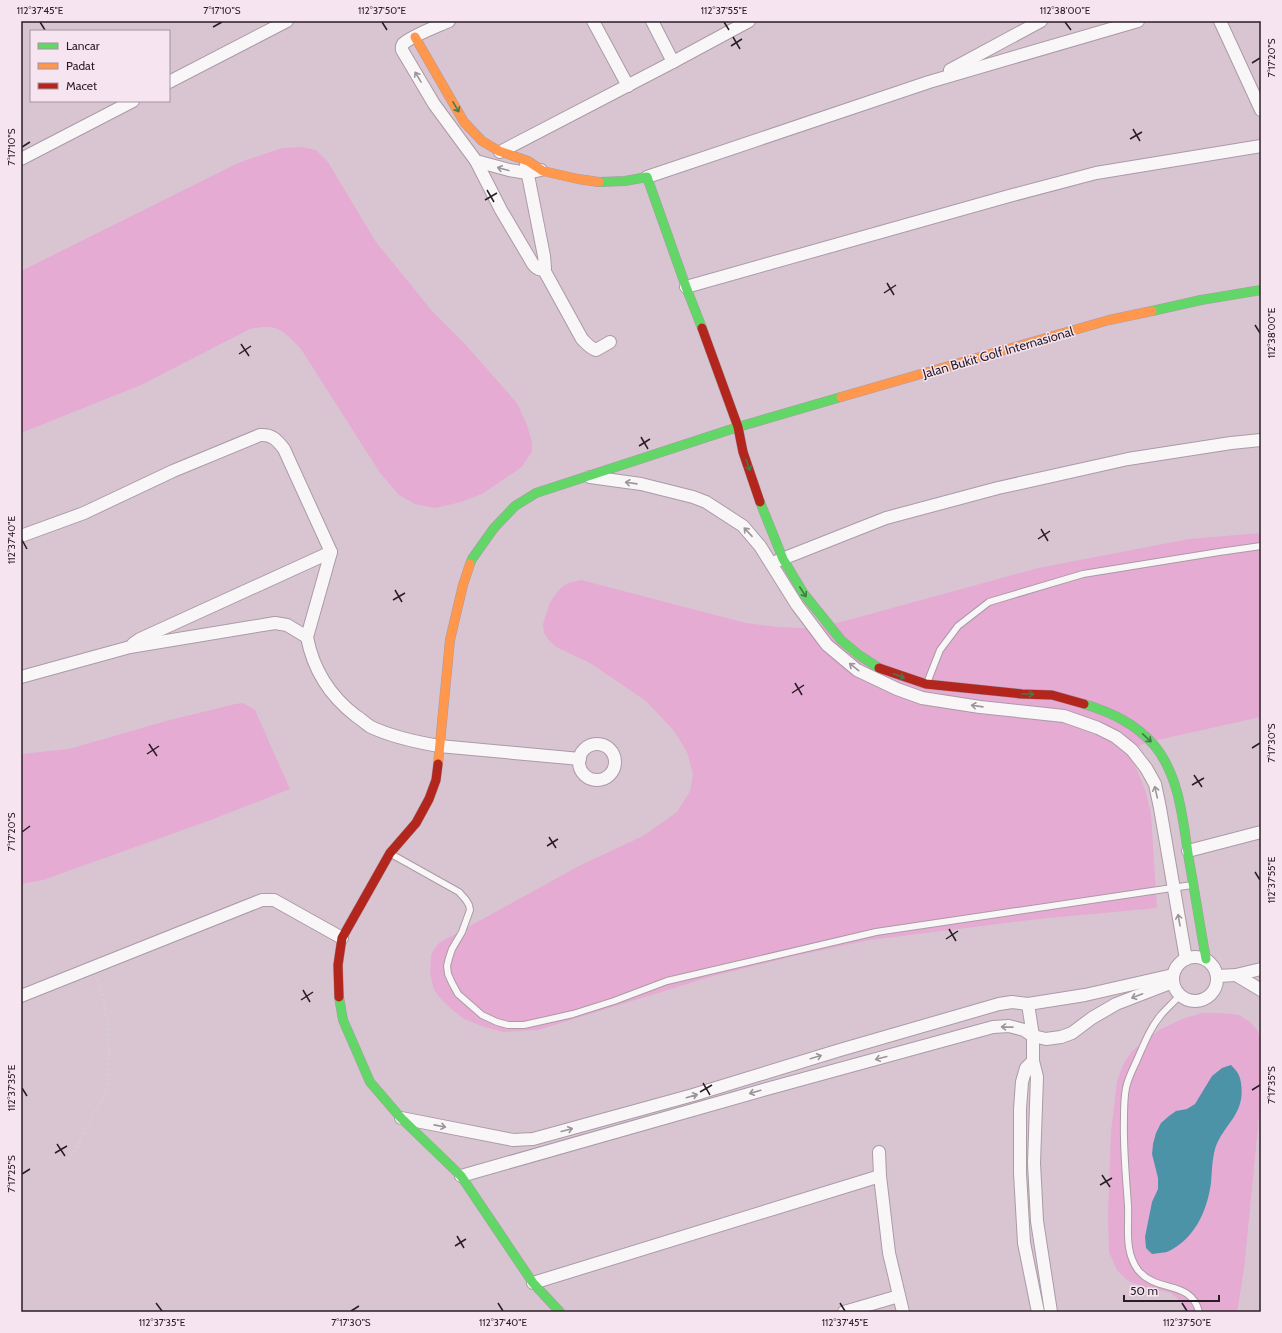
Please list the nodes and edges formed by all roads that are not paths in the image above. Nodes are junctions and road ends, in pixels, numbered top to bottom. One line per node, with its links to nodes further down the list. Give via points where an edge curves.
1 (287, 21): 11 (street)
2 (449, 21): 9 (street)
3 (593, 21): 13 (street)
4 (652, 21): 10 (street)
5 (749, 21): 10 (street)
6 (1041, 21): 12 (street)
7 (1138, 21): 12 (street)
8 (1220, 21): 15 (street)
9 (415, 37): 17 (street, one-way to 17, via 464,122 483,142); 20 (street, one-way to 9, via 434,104 402,50 404,44)
10 (673, 62): 13 (street)
11 (170, 81)
12 (929, 82): 23 (street)
13 (628, 86): 17 (street)
14 (132, 102): 18 (street)
15 (1261, 110)
16 (1261, 146): 25 (street, via 1096,173)
17 (500, 152): 19 (street)
18 (21, 159)
19 (526, 160): 21 (street); 22 (street)
20 (476, 161): 22 (street, one-way to 20); 24 (street, via 500,210 530,260 535,267)
21 (541, 170): 22 (street); 23 (street, via 591,181 619,182)
22 (527, 173): 24 (street, via 544,256)
23 (647, 177): 25 (street)
24 (544, 270): 27 (street, via 588,346 596,350)
25 (686, 287): 28 (street)
26 (1261, 290): 28 (street, Jalan Bukit Golf Internasional, via 1109,320)
27 (610, 342)
28 (738, 427): 30 (street, Jalan Bukit Golf Internasional); 34 (street, one-way to 34, via 743,452)
29 (1261, 440): 34 (street, via 1128,459 998,488 886,518)
30 (586, 476): 35 (street, one-way to 30, via 742,526 706,502 641,484); 41 (street, Jalan Bukit Golf Internasional, via 536,493 515,506 494,528 472,559 450,640)
31 (21, 536): 33 (street, via 84,513 173,471 260,435 266,435 274,437 284,449)
32 (1261, 546): 39 (lane, via 1084,574 989,602 958,626 940,650)
33 (331, 552): 36 (street); 37 (street, via 140,639)
34 (783, 559): 35 (street); 39 (street, one-way to 39, via 804,594 841,640 881,669)
35 (772, 563): 40 (street, one-way to 35, via 857,670 828,645 797,605)
36 (307, 636): 37 (street, via 287,625 275,623); 41 (street, via 309,649 323,680 345,707 370,726 398,737)
37 (130, 647): 38 (street)
38 (21, 677)
39 (926, 684): 40 (lane); 44 (street, one-way to 44, via 1052,695 1110,712 1134,726 1154,745 1168,767 1180,800)
40 (922, 698): 47 (street, one-way to 40, via 1154,784 1132,750 1116,737 1064,716)
41 (439, 746): 42 (street); 45 (street, Jalan Bukit Golf Internasional, via 436,780 429,798 416,823)
42 (580, 758)
43 (1261, 832): 44 (street)
44 (1188, 851): 46 (street)
45 (390, 853): 47 (lane, via 459,892 466,900 470,910 448,958 448,974 458,994 467,1003 482,1015 508,1025 524,1025 573,1014 668,981 876,932); 48 (street, Jalan Bukit Golf Internasional)
46 (1194, 885): 47 (lane); 50 (street)
47 (1173, 888): 49 (street, one-way to 47)
48 (342, 938): 57 (street, via 274,900 262,900); 61 (street, via 338,982 343,1020 370,1082)
49 (1186, 959): 50 (street, via 1192,956); 54 (street, via 1176,968)
50 (1206, 959): 53 (street, via 1212,963)
51 (1261, 968): 52 (street)
52 (1236, 975): 53 (street); 55 (street)
53 (1218, 976): 56 (street, via 1214,991 1202,1000 1194,1001)
54 (1173, 979): 56 (street); 58 (street); 59 (street, one-way to 59, via 1116,1004 1072,1033 1046,1039)
55 (1261, 990)
56 (1180, 995): 72 (lane, via 1161,1014 1151,1030 1126,1086 1123,1143 1128,1243 1132,1260 1139,1271 1153,1282 1190,1294)
57 (21, 996)
58 (1028, 1004): 59 (street); 61 (street, one-way to 58, via 508,1139 532,1139 693,1095 999,1004)
59 (1033, 1036): 60 (street); 63 (street, one-way to 63, via 1024,1030 1009,1026 994,1027)
60 (1033, 1061): 70 (street, via 1026,1068 1022,1082 1020,1173 1024,1243); 71 (street, via 1037,1077 1034,1164 1037,1222)
61 (401, 1118): 63 (street)
62 (879, 1152): 64 (street)
63 (461, 1176): 65 (street)
64 (880, 1176): 65 (street); 66 (street, via 889,1253)
65 (533, 1283): 67 (street)
66 (899, 1296): 68 (street); 69 (street)
67 (560, 1312)
68 (844, 1312)
69 (903, 1312)
70 (1038, 1312)
71 (1050, 1312)
72 (1199, 1312)

